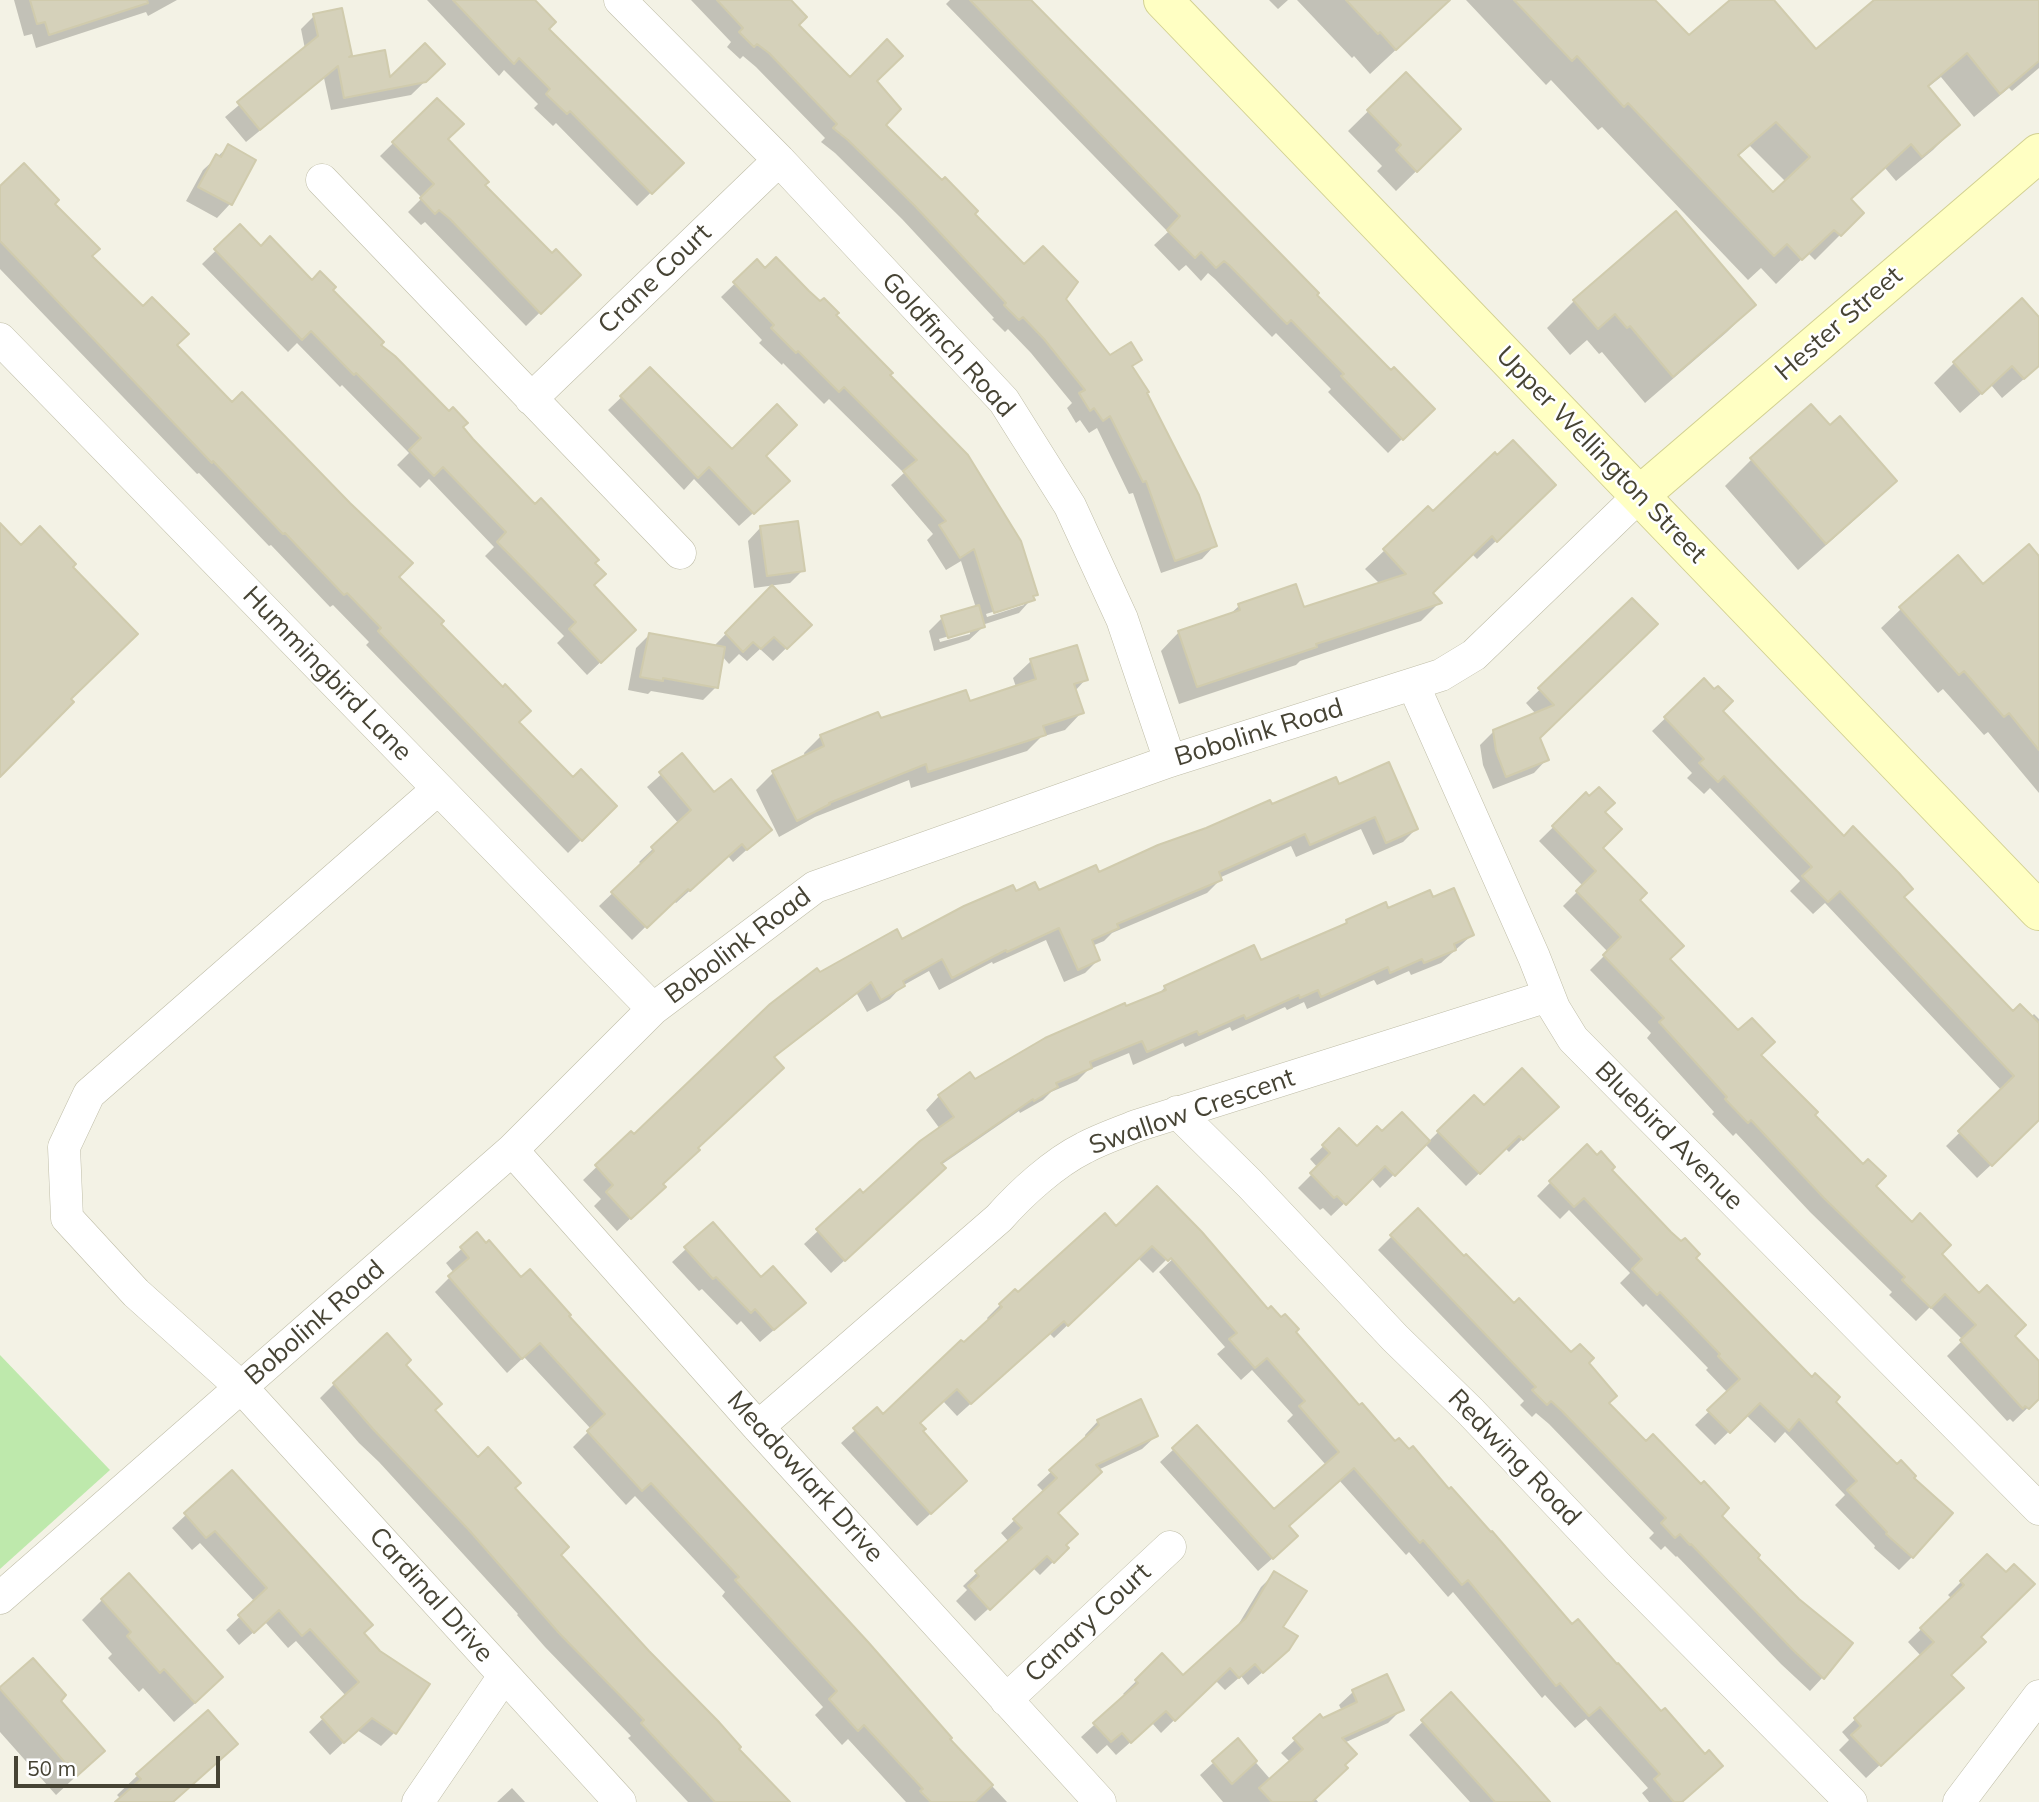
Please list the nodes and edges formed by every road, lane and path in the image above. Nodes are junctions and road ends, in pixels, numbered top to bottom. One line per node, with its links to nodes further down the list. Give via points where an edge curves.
1 (620, 0): 4 (street, Goldfinch Road)
2 (1163, 0): 8 (main road, Upper Wellington Street)
3 (2039, 153): 8 (main road, Hester Street)
4 (779, 160): 7 (street, Crane Court); 11 (street, Goldfinch Road, via 1004,401 1070,506 1122,619)
5 (322, 180): 7 (street)
6 (0, 339): 12 (street, Hummingbird Lane)
7 (531, 399): 9 (street)
8 (1640, 495): 10 (street, Bobolink Road, via 1474,655 1441,675); 13 (main road, Upper Wellington Street)
9 (680, 553)
10 (1413, 684): 11 (street, Bobolink Road); 14 (street, Bluebird Avenue)
11 (1170, 761): 15 (street, Bobolink Road, via 816,887)
12 (438, 789): 15 (street, Hummingbird Lane); 18 (street, Cardinal Drive, via 89,1094 64,1147 67,1218 136,1293)
13 (2039, 911)
14 (1548, 996): 16 (street, Swallow Crescent); 20 (street, Bluebird Avenue, via 1573,1039 1591,1058)
15 (653, 1009): 17 (street, Bobolink Road)
16 (1177, 1112): 19 (street, Swallow Crescent, via 1084,1148 1053,1168); 29 (street, Redwing Road)
17 (512, 1150): 18 (street, Bobolink Road); 19 (street, Meadowlark Drive)
18 (242, 1388): 22 (street, Bobolink Road); 23 (street, Cardinal Drive)
19 (758, 1427): 25 (street, Meadowlark Drive)
20 (2039, 1509)
21 (1170, 1546): 25 (street, Canary Court)
22 (0, 1598)
23 (504, 1676): 26 (street); 27 (street, Cardinal Drive)
24 (2039, 1696): 30 (street)
25 (1006, 1700): 28 (street, Meadowlark Drive)
26 (418, 1802)
27 (620, 1802)
28 (1101, 1802)
29 (1851, 1802)
30 (1959, 1802)

